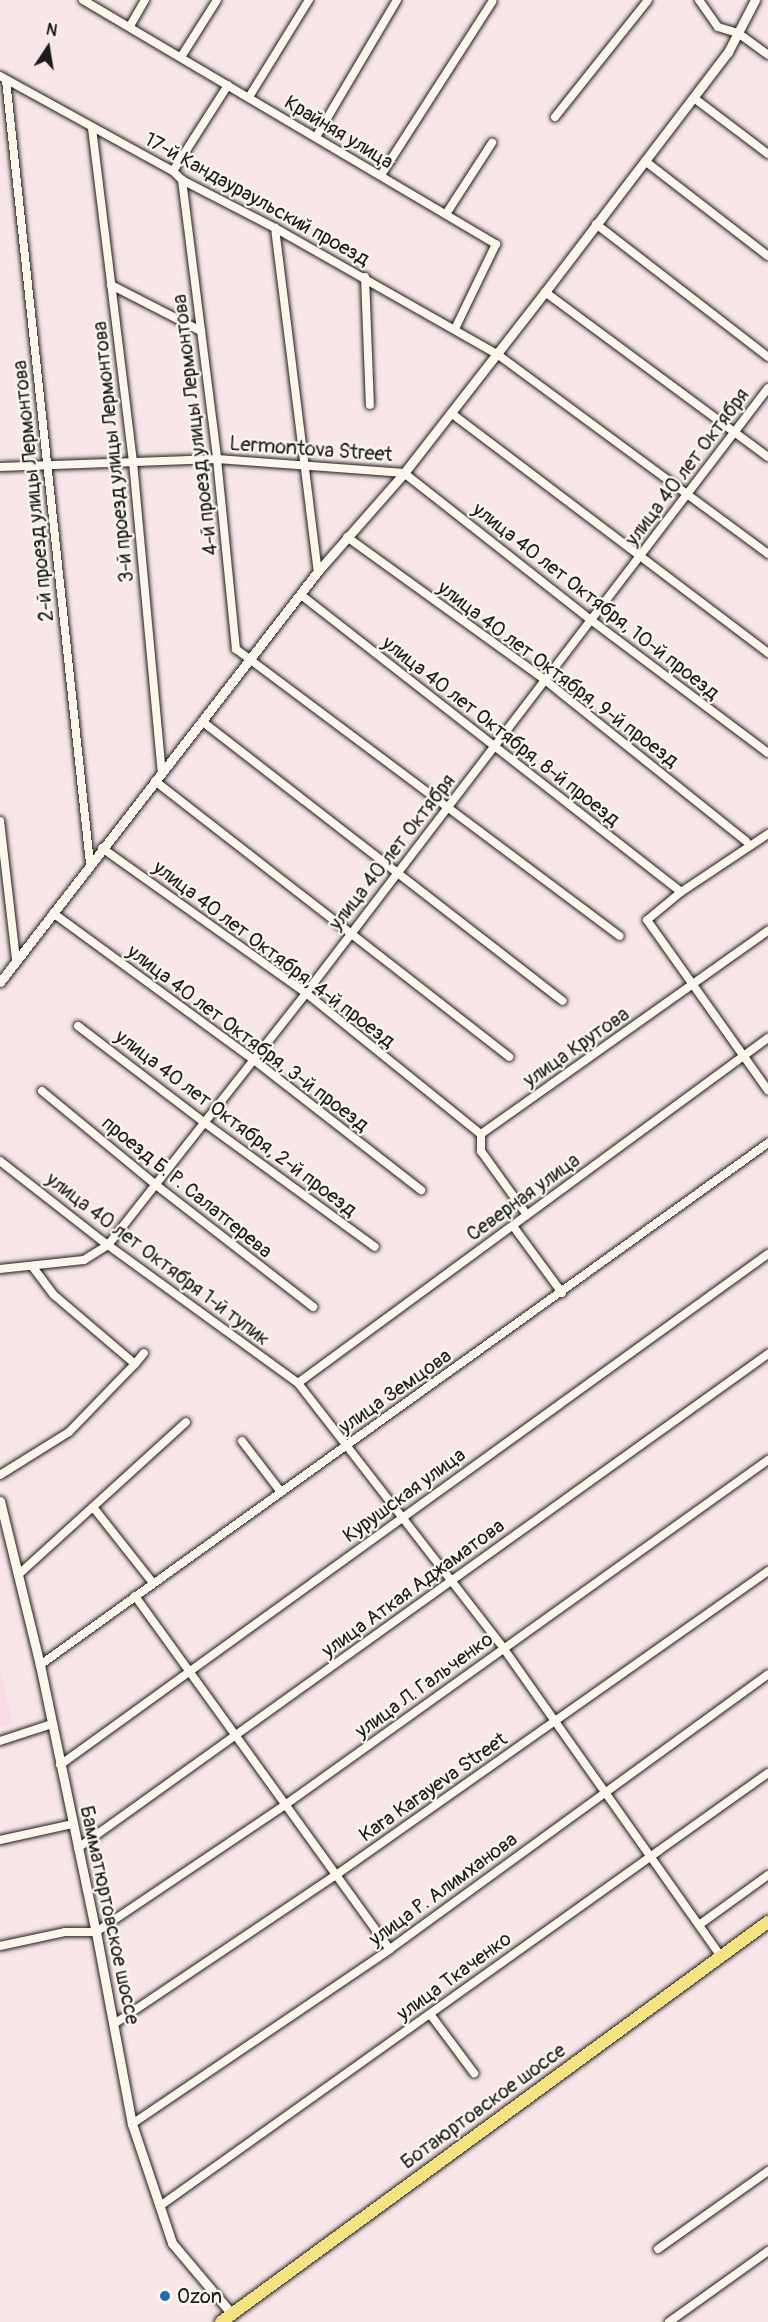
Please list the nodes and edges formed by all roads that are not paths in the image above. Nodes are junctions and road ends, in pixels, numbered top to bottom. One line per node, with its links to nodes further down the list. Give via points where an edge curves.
1 (83, 0): 10 (street, Крайняя улица)
2 (145, 0): 10 (street)
3 (217, 0): 13 (street)
4 (309, 0): 16 (street)
5 (397, 0): 20 (street)
6 (648, 0): 18 (street)
7 (699, 0): 11 (street, via 718,27)
8 (755, 0): 11 (street)
9 (492, 2): 25 (street)
10 (130, 26): 13 (street, Крайняя улица)
11 (738, 33): 12 (street); 17 (street)
12 (768, 55)
13 (181, 57): 15 (street, Крайняя улица)
14 (3, 78): 19 (street, 17-й Кандаураульский проезд); 46 (street, 2-й проезд улицы Лермонтова)
15 (228, 85): 16 (street, Крайняя улица); 24 (street)
16 (249, 97): 20 (street, Крайняя улица)
17 (694, 98): 22 (street); 23 (street)
18 (555, 117)
19 (92, 128): 24 (street, 17-й Кандаураульский проезд); 32 (street, 3-й проезд улицы Лермонтова)
20 (316, 137): 25 (street, Крайняя улица)
21 (492, 143): 27 (street)
22 (768, 154)
23 (645, 161): 28 (street); 30 (street)
24 (173, 171): 26 (street, 17-й Кандаураульский проезд)
25 (381, 175): 27 (street, Крайняя улица)
26 (182, 180): 29 (street, 17-й Кандаураульский проезд); 35 (street, 4-й проезд улицы Лермонтова)
27 (446, 214): 34 (street, Крайняя улица, via 496,244)
28 (596, 224): 33 (street); 37 (street)
29 (275, 228): 31 (street, 17-й Кандаураульский проезд); 45 (street)
30 (768, 256)
31 (364, 278): 34 (street, 17-й Кандаураульский проезд); 39 (street)
32 (111, 285): 35 (street); 44 (street, 3-й проезд улицы Лермонтова)
33 (544, 292): 36 (street); 41 (street)
34 (455, 330): 36 (street, 17-й Кандаураульский проезд)
35 (201, 331): 43 (street, 4-й проезд улицы Лермонтова)
36 (497, 354): 40 (street); 49 (street, 17-й Кандаураульский проезд)
37 (768, 357)
38 (768, 388): 41 (street, улица 40 лет Октября)
39 (370, 405)
40 (451, 413): 48 (street); 52 (street)
41 (735, 431): 42 (street); 49 (street, улица 40 лет Октября)
42 (768, 457)
43 (217, 459): 44 (street, Lermontova Street); 45 (street, Lermontova Street); 57 (street, 4-й проезд улицы Лермонтова, via 236,649)
44 (133, 462): 46 (street, Lermontova Street); 62 (street, 3-й проезд улицы Лермонтова)
45 (304, 465): 48 (street, Lermontova Street); 53 (street)
46 (47, 466): 47 (street, Lermontova Street); 68 (street, 2-й проезд улицы Лермонтова)
47 (0, 467)
48 (404, 473): 50 (street); 55 (street, улица 40 лет Октября, 10-й проезд)
49 (687, 494): 51 (street, 17-й Кандаураульский проезд); 52 (street, улица 40 лет Октября)
50 (347, 537): 53 (street); 58 (street, улица 40 лет Октября, 9-й проезд)
51 (768, 554)
52 (639, 556): 55 (street, улица 40 лет Октября); 56 (street)
53 (318, 571): 54 (street)
54 (301, 595): 57 (street); 60 (street, улица 40 лет Октября, 8-й проезд)
55 (591, 620): 58 (street, улица 40 лет Октября); 61 (street, улица 40 лет Октября, 10-й проезд)
56 (768, 653)
57 (249, 661): 59 (street); 63 (street)
58 (545, 680): 60 (street, улица 40 лет Октября); 66 (street, улица 40 лет Октября, 9-й проезд)
59 (203, 722): 62 (street); 69 (street)
60 (493, 748): 63 (street, улица 40 лет Октября); 71 (street, улица 40 лет Октября, 8-й проезд)
61 (768, 753)
62 (158, 778): 67 (street); 74 (street)
63 (449, 806): 69 (street, улица 40 лет Октября); 75 (street)
64 (0, 821): 70 (street)
65 (768, 834): 71 (street)
66 (746, 840)
67 (102, 848): 68 (street); 79 (street, улица 40 лет Октября, 4-й проезд)
68 (90, 863): 72 (street)
69 (398, 872): 74 (street, улица 40 лет Октября); 80 (street)
70 (3, 877): 76 (street)
71 (681, 892): 78 (street, via 647,920)
72 (53, 913): 76 (street); 85 (street, улица 40 лет Октября, 3-й проезд)
73 (768, 931): 78 (street, улица Крутова)
74 (350, 932): 79 (street, улица 40 лет Октября); 84 (street)
75 (620, 936)
76 (16, 960): 77 (street)
77 (0, 982)
78 (692, 986): 83 (street); 89 (street, улица Крутова)
79 (306, 993): 85 (street, улица 40 лет Октября); 89 (street, улица 40 лет Октября, 4-й проезд)
80 (562, 1001)
81 (78, 1026): 88 (street, улица 40 лет Октября, 2-й проезд)
82 (768, 1038): 83 (street, Северная улица)
83 (744, 1056): 87 (street); 94 (street, Северная улица)
84 (509, 1057)
85 (254, 1060): 88 (street, улица 40 лет Октября); 93 (street, улица 40 лет Октября, 3-й проезд)
86 (42, 1090): 92 (street, проезд Б. Р. Салатгерева)
87 (768, 1090)
88 (205, 1123): 92 (street, улица 40 лет Октября); 97 (street, улица 40 лет Октября, 2-й проезд)
89 (481, 1134): 94 (street, via 481,1151)
90 (768, 1143): 101 (street, улица Земцова)
91 (0, 1161): 96 (street, улица 40 лет Октября 1-й тупик)
92 (156, 1185): 96 (street, улица 40 лет Октября); 102 (street, проезд Б. Р. Салатгерева)
93 (421, 1190)
94 (527, 1215): 95 (street, Северная улица)
95 (513, 1226): 101 (street); 106 (street, Северная улица)
96 (108, 1245): 99 (street, улица 40 лет Октября, via 84,1260); 106 (street, улица 40 лет Октября 1-й тупик)
97 (375, 1247)
98 (768, 1254): 115 (street, Курушская улица)
99 (32, 1266): 100 (street, улица 40 лет Октября); 105 (street, via 54,1295)
100 (0, 1269)
101 (562, 1293): 109 (street, улица Земцова)
102 (313, 1307)
103 (144, 1353): 105 (street)
104 (768, 1354): 118 (street, улица Аткая Аджаматова)
105 (135, 1364): 111 (street, via 69,1432)
106 (298, 1383): 109 (street, улица 40 лет Октября 1-й тупик)
107 (186, 1422): 114 (street)
108 (242, 1441): 112 (street)
109 (346, 1445): 112 (street, улица Земцова); 115 (street, улица 40 лет Октября 1-й тупик)
110 (768, 1460): 121 (street, улица Л. Гальченко)
111 (0, 1475)
112 (281, 1492): 119 (street, улица Земцова)
113 (0, 1501): 117 (street, Бамматюртовское шоссе)
114 (93, 1507): 117 (street); 119 (street)
115 (401, 1518): 118 (street, улица 40 лет Октября 1-й тупик); 123 (street, Курушская улица)
116 (768, 1571): 125 (street, Kara Karayeva Street)
117 (18, 1575): 122 (street, Бамматюртовское шоссе)
118 (452, 1581): 121 (street, улица 40 лет Октября 1-й тупик); 127 (street, улица Аткая Аджаматова)
119 (153, 1583): 120 (street, улица Земцова)
120 (135, 1596): 122 (street, улица Земцова); 123 (street)
121 (504, 1648): 125 (street, улица 40 лет Октября 1-й тупик); 132 (street, улица Л. Гальченко)
122 (40, 1665): 126 (street, Бамматюртовское шоссе)
123 (189, 1673): 127 (street); 129 (street, Курушская улица)
124 (768, 1674): 131 (street, улица Р. Алимханова)
125 (556, 1720): 131 (street, улица 40 лет Октября 1-й тупик); 137 (street, Kara Karayeva Street)
126 (52, 1724): 128 (street); 129 (street, Бамматюртовское шоссе)
127 (235, 1735): 132 (street); 135 (street, улица Аткая Аджаматова)
128 (0, 1741)
129 (60, 1765): 133 (street, Бамматюртовское шоссе)
130 (768, 1773): 136 (street, улица Ткаченко)
131 (605, 1793): 136 (street, улица 40 лет Октября 1-й тупик); 143 (street, улица Р. Алимханова)
132 (285, 1805): 137 (street); 141 (street, улица Л. Гальченко)
133 (73, 1824): 134 (street); 135 (street, Бамматюртовское шоссе)
134 (0, 1840)
135 (78, 1848): 141 (street, Бамматюртовское шоссе)
136 (651, 1856): 140 (street, улица 40 лет Октября 1-й тупик); 145 (street, улица Ткаченко)
137 (336, 1875): 143 (street); 146 (street, Kara Karayeva Street)
138 (768, 1875): 140 (street)
139 (768, 1923): 144 (main road, Ботаюртовское шоссе)
140 (699, 1925): 144 (street, улица 40 лет Октября 1-й тупик)
141 (96, 1932): 142 (street, via 64,1932); 146 (street, Бамматюртовское шоссе)
142 (0, 1946)
143 (390, 1949): 148 (street, улица Р. Алимханова)
144 (721, 1957): 153 (main road, Ботаюртовское шоссе)
145 (430, 2014): 147 (street); 150 (street, улица Ткаченко)
146 (114, 2024): 148 (street, Бамматюртовское шоссе)
147 (474, 2073)
148 (132, 2124): 150 (street, Бамматюртовское шоссе)
149 (768, 2171): 151 (street)
150 (160, 2206): 153 (street, Бамматюртовское шоссе, via 172,2243)
151 (658, 2249)
152 (768, 2251): 155 (street)
153 (232, 2314): 154 (main road, Ботаюртовское шоссе)
154 (220, 2322)
155 (669, 2322)

